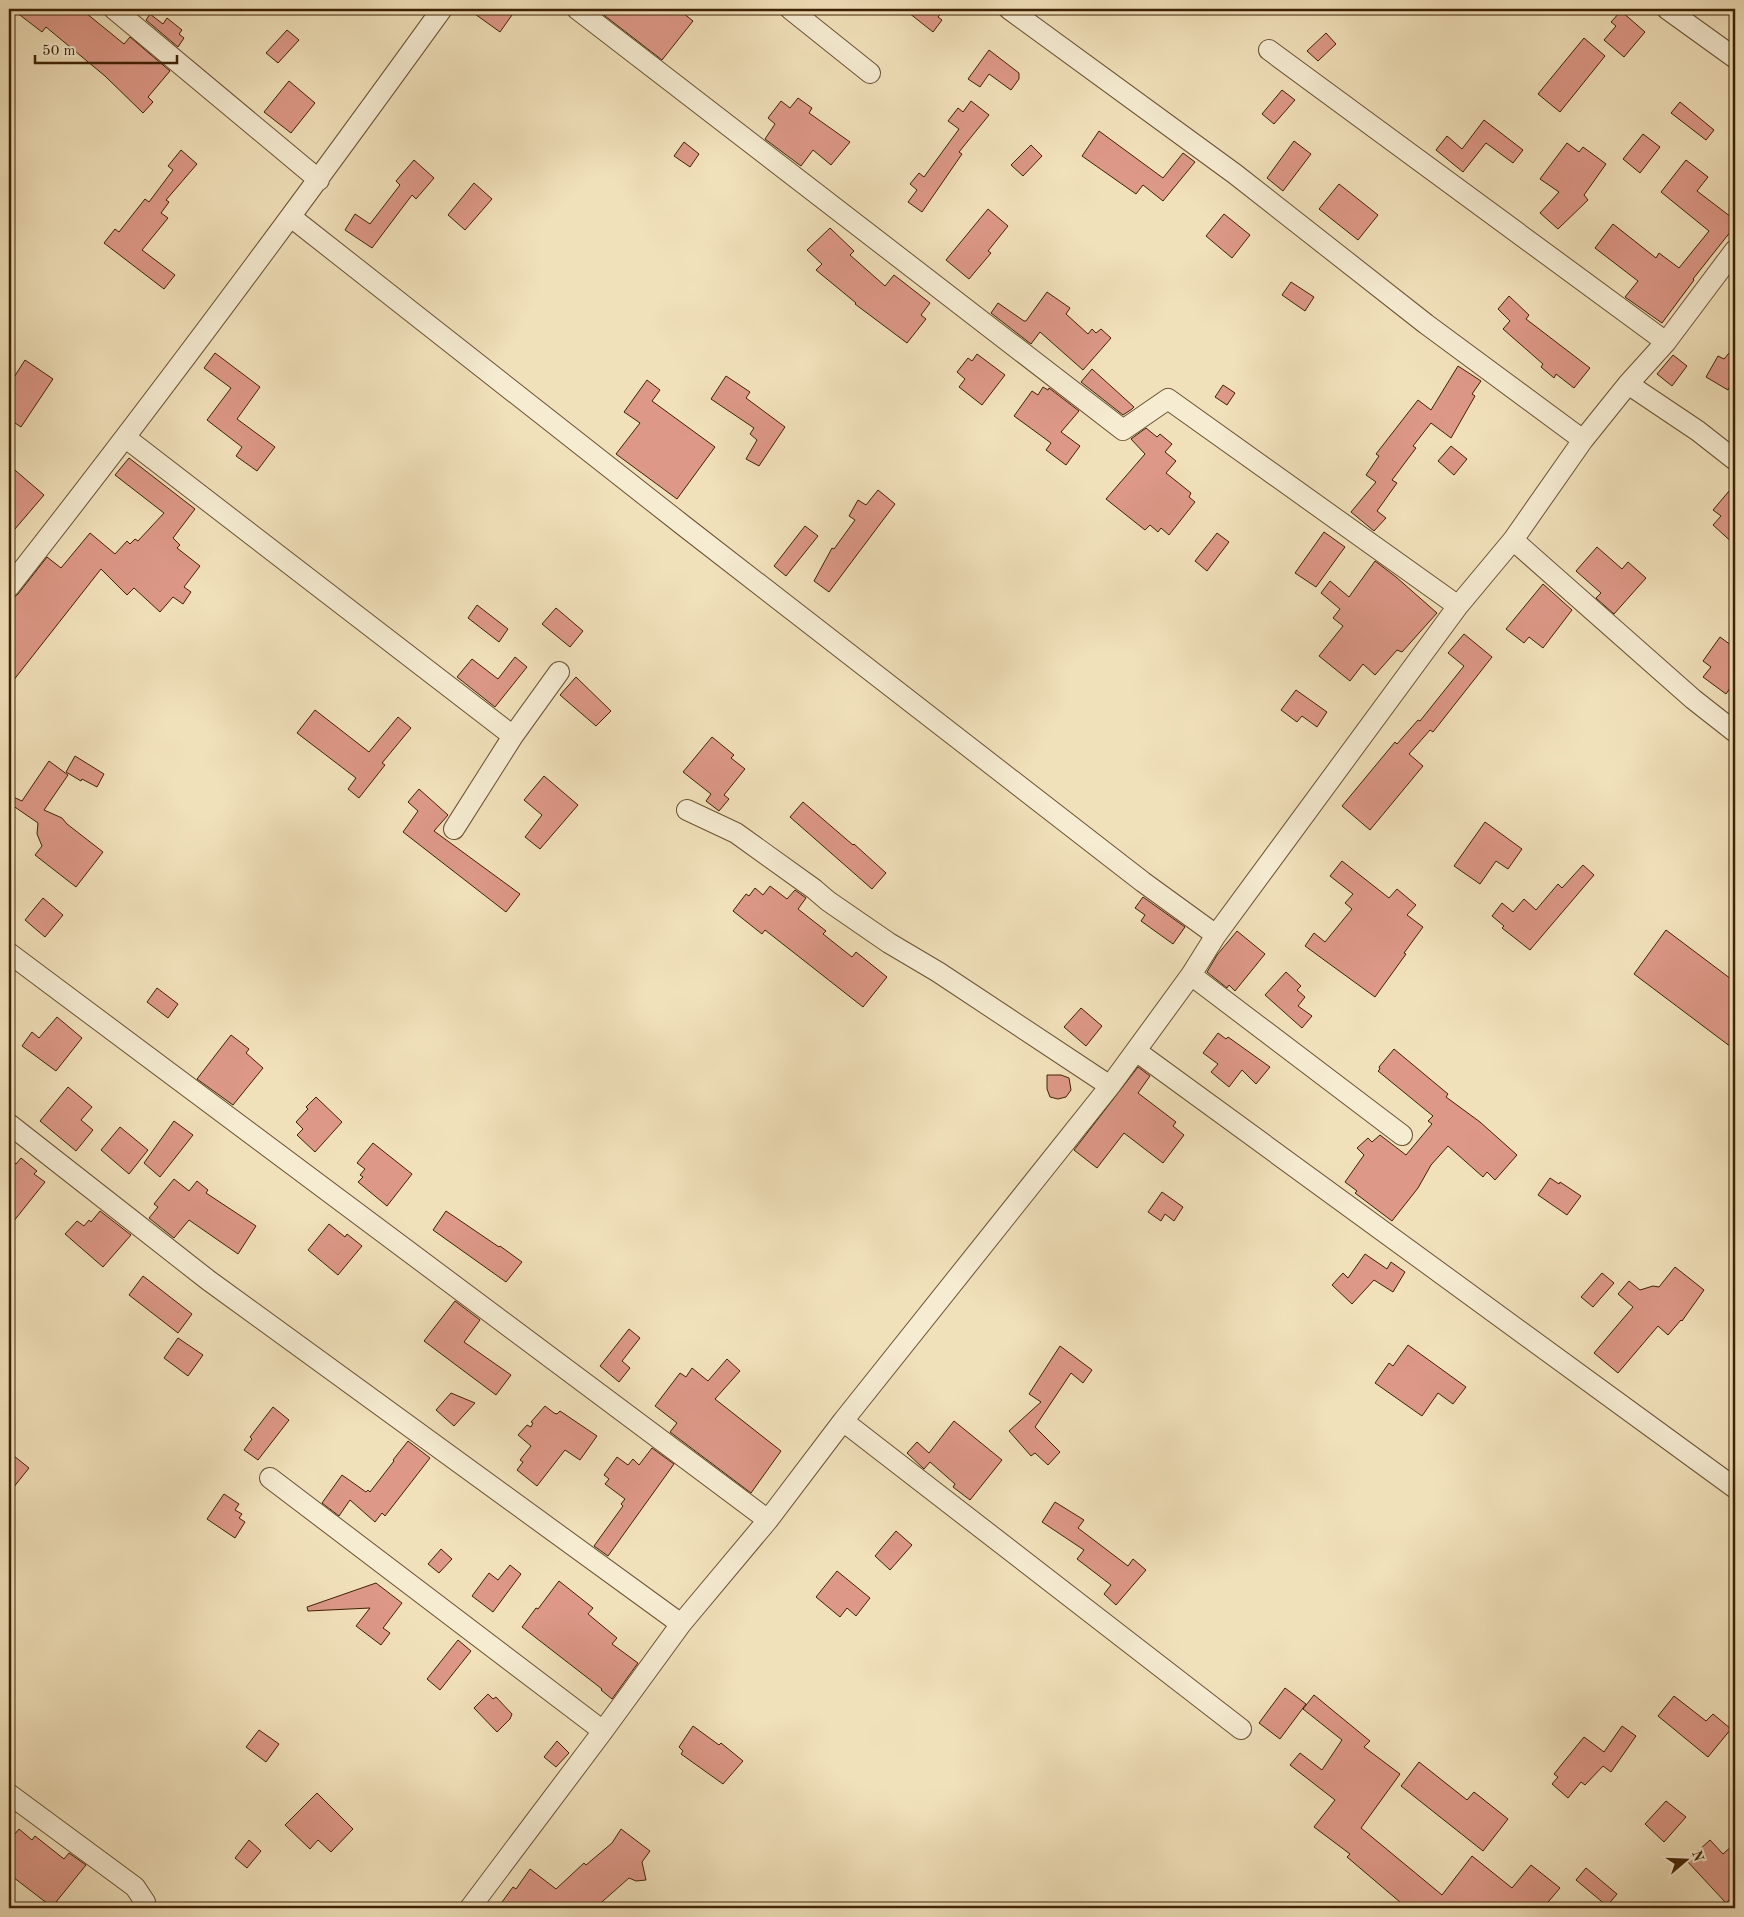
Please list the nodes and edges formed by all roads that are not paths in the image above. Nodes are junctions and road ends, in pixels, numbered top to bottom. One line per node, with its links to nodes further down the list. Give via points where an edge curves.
1 (114, 9): 10 (street)
2 (442, 9): 10 (street)
3 (577, 9): 20 (street, via 1123,430 1168,399)
4 (790, 9): 9 (street)
5 (1009, 9): 16 (street, via 1235,174 1418,318)
6 (1667, 9): 8 (street)
7 (1269, 50): 13 (street)
8 (1735, 58)
9 (870, 73)
10 (319, 180): 11 (street)
11 (291, 217): 15 (street); 26 (street, via 684,526)
12 (1735, 250): 13 (street)
13 (1666, 342): 14 (street)
14 (1628, 384): 16 (street); 17 (street)
15 (126, 438): 19 (street); 23 (street)
16 (1583, 440): 18 (street)
17 (1735, 460)
18 (1513, 540): 20 (street); 22 (street)
19 (9, 587)
20 (1458, 606): 26 (street)
21 (559, 672): 23 (street)
22 (1735, 732)
23 (513, 736): 25 (street)
24 (687, 810): 30 (street, via 736,833 881,938)
25 (454, 829)
26 (1216, 935): 28 (street)
27 (9, 953): 36 (street)
28 (1191, 975): 29 (street); 32 (street)
29 (1136, 1051): 30 (street); 35 (street)
30 (1110, 1086): 33 (street)
31 (9, 1124): 37 (street, via 208,1280)
32 (1402, 1135)
33 (844, 1421): 36 (street); 38 (street)
34 (270, 1478): 39 (street)
35 (1735, 1488)
36 (768, 1520): 37 (street)
37 (680, 1624): 39 (street)
38 (1241, 1729)
39 (603, 1732): 42 (street)
40 (9, 1794): 41 (street, via 135,1886)
41 (145, 1908)
42 (470, 1908)

